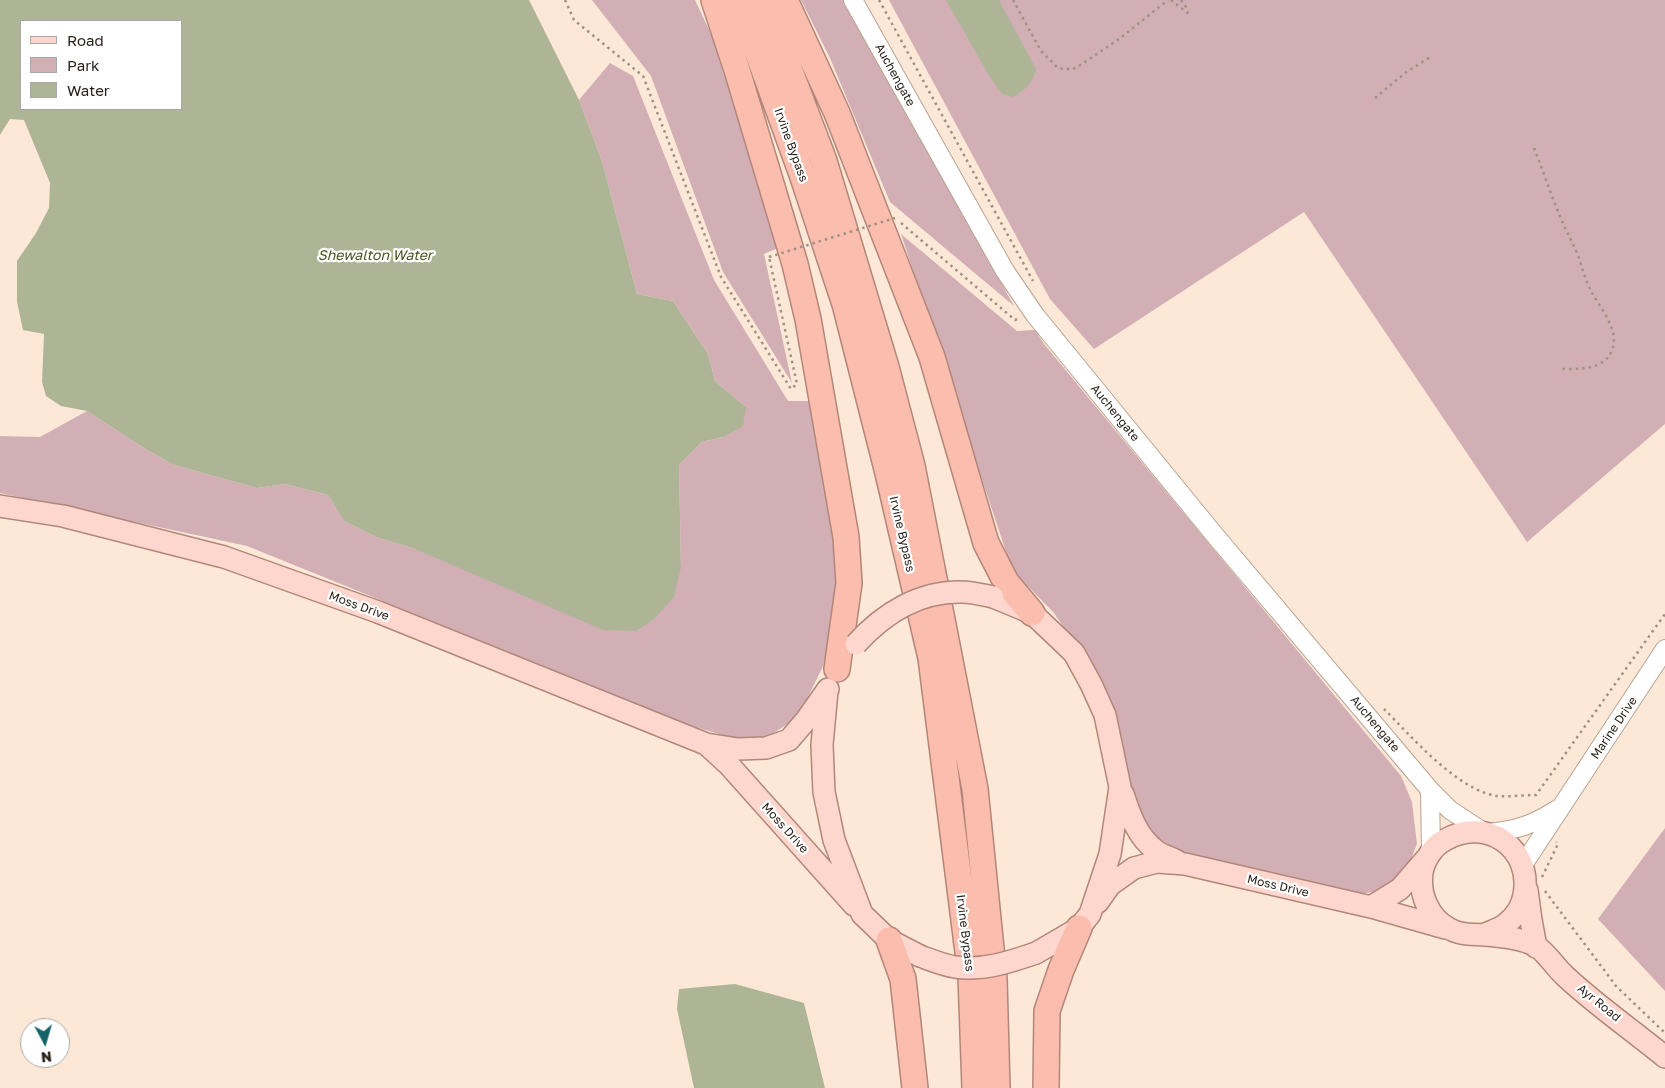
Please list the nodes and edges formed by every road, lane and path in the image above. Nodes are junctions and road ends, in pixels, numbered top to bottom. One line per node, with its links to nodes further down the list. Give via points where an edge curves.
1 (565, 0): 15 (path, bridge, via 574,20 643,76 721,277 790,389 797,384 769,257 895,218 1015,320)
2 (714, 0): 21 (highway, via 795,264 810,329 846,537 849,583)
3 (736, 0): 40 (highway, Irvine Bypass, via 803,176 845,304 931,658 971,976)
4 (760, 0): 41 (highway, Irvine Bypass, via 824,161 912,466 974,789 994,979)
5 (785, 0): 18 (highway, via 837,113 932,357 986,543 1006,582)
6 (853, 0): 15 (street, Auchengate, via 1005,271)
7 (879, 0): 14 (path)
8 (1013, 0): 9 (path, via 1041,51 1058,68 1065,69 1082,64)
9 (1169, 0): 10 (path, via 1188,12)
10 (1181, 0)
11 (1432, 56): 12 (path)
12 (1375, 98)
13 (1534, 148): 16 (path, via 1589,288 1613,333 1612,352 1604,362 1578,369)
14 (1033, 282)
15 (1034, 314): 25 (street, Auchengate)
16 (1562, 369)
17 (0, 506): 23 (main road, Moss Drive, via 63,516 224,558 378,612)
18 (1032, 613): 21 (main road, Moss Drive, bridge, via 993,597 963,592 932,594 908,602 866,633); 24 (main road, via 1074,653 1091,684 1105,715)
19 (1665, 614): 22 (path, via 1536,795 1497,796 1473,789 1441,765)
20 (1665, 649): 26 (street, Marine Drive)
21 (832, 679): 23 (main road, Moss Drive, via 807,719 789,740 766,748 738,749); 32 (main road, via 822,745 824,792 834,840)
22 (1381, 706)
23 (706, 744): 32 (main road, Moss Drive, via 729,765)
24 (1120, 787): 29 (main road, Moss Drive, via 1132,821 1145,840 1156,850); 33 (main road, via 1110,854)
25 (1430, 790): 27 (street, Auchengate, via 1450,810); 28 (street)
26 (1563, 806): 27 (street, Marine Drive, via 1538,822 1513,830); 30 (street, Marine Drive)
27 (1485, 832): 28 (main road, via 1454,834); 30 (main road, via 1512,847)
28 (1430, 854): 31 (main road, via 1400,889); 34 (main road, via 1422,872 1422,889 1429,910)
29 (1185, 864): 31 (main road, Moss Drive); 33 (main road, Moss Drive, via 1156,862 1134,868 1110,885)
30 (1525, 874): 35 (main road, via 1522,904 1512,919); 37 (main road)
31 (1371, 907): 34 (main road, Moss Drive)
32 (862, 914): 36 (main road, Moss Drive)
33 (1084, 921): 36 (main road, Moss Drive, bridge, via 1036,953 984,968 954,967 920,956); 42 (highway, via 1060,970 1047,1010)
34 (1447, 928): 35 (main road, via 1466,935)
35 (1484, 935): 37 (main road)
36 (889, 940): 39 (highway, via 903,979)
37 (1536, 946): 38 (main road, Ayr Road, via 1565,976)
38 (1665, 1056)
39 (915, 1088)
40 (975, 1088)
41 (997, 1088)
42 (1046, 1088)

